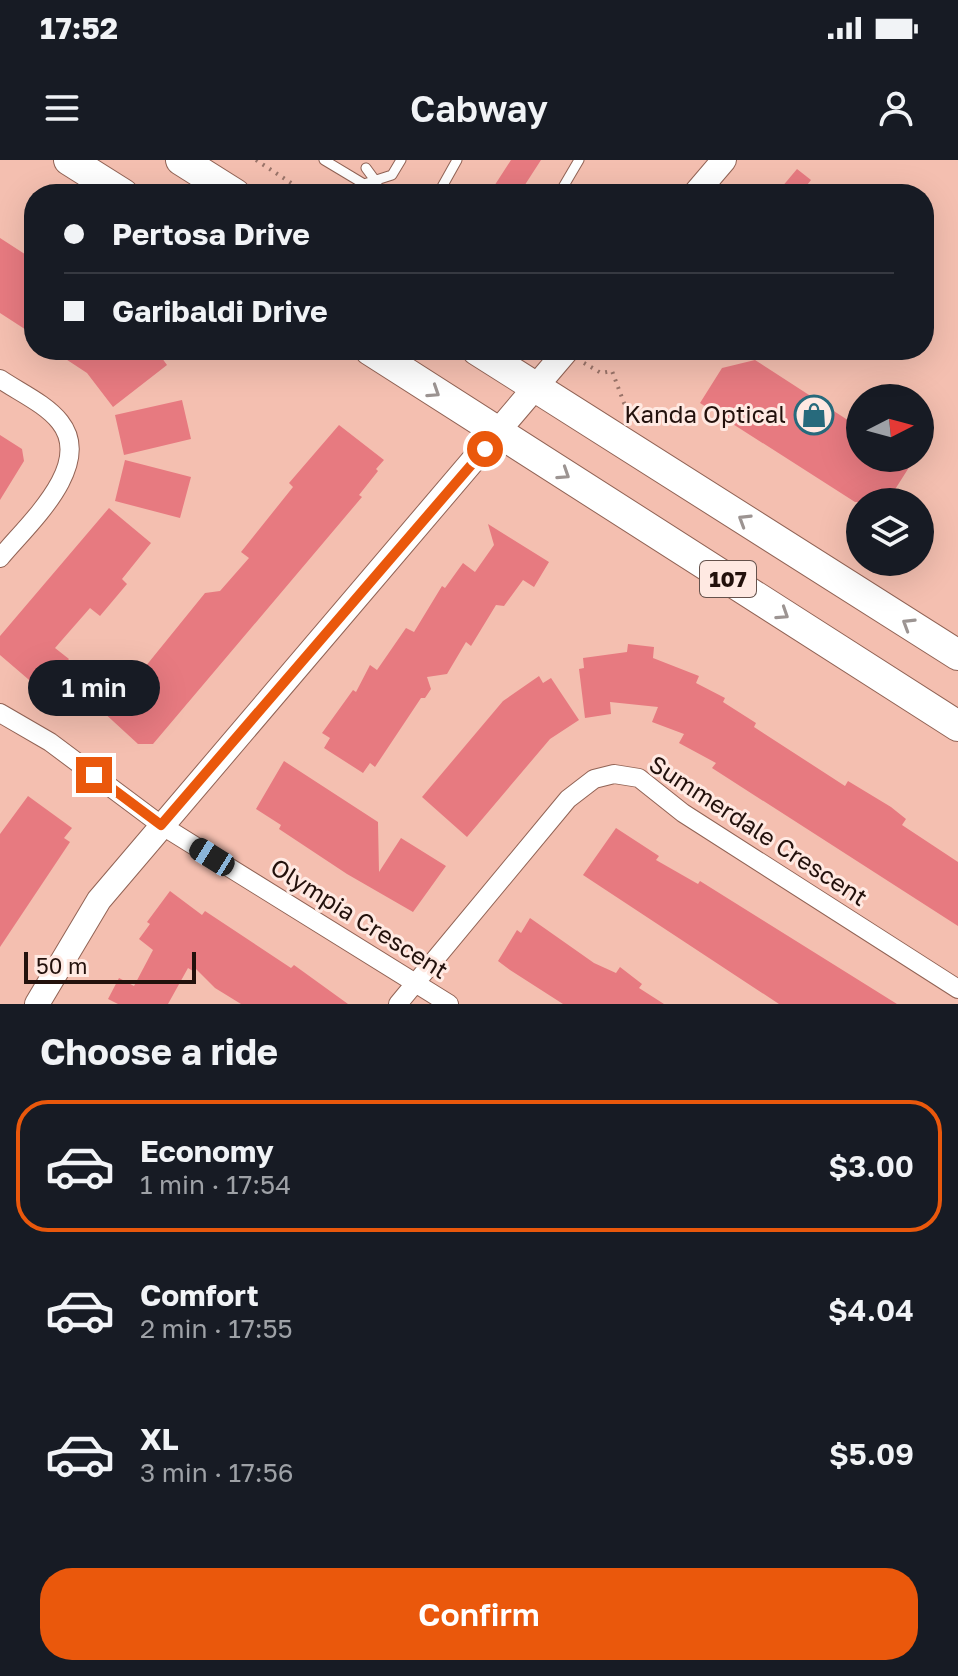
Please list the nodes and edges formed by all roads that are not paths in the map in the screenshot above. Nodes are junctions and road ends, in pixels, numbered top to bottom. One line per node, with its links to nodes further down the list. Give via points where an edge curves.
1 (69, 160): 10 (main road)
2 (181, 160): 11 (main road)
3 (324, 160): 9 (lane, via 364,184)
4 (401, 160): 9 (lane, via 392,175)
5 (457, 160): 12 (lane)
6 (579, 160): 13 (lane)
7 (724, 160): 14 (street)
8 (366, 168): 9 (lane)
9 (377, 183)
10 (107, 184)
11 (219, 184)
12 (444, 184)
13 (565, 184)
14 (704, 184)
15 (385, 360): 20 (main road, 107, one-way to 20)
16 (493, 360): 19 (main road, 107)
17 (559, 360): 19 (street)
18 (0, 379): 21 (street, via 59,420 70,447 64,478)
19 (537, 387): 20 (street); 22 (main road, 107, one-way to 19)
20 (498, 434): 24 (main road, 107, one-way to 24); 25 (street)
21 (0, 558)
22 (958, 655)
23 (0, 713): 25 (street, Olympia Crescent, via 50,742)
24 (958, 726)
25 (161, 825): 26 (street, Olympia Crescent); 28 (street, via 99,900)
26 (415, 982): 27 (street, Summerdale Crescent, via 568,799 594,779 614,774 639,778 683,813); 29 (street, Summerdale Crescent); 30 (street, Olympia Crescent)
27 (958, 989)
28 (37, 1004)
29 (398, 1004)
30 (449, 1004)

